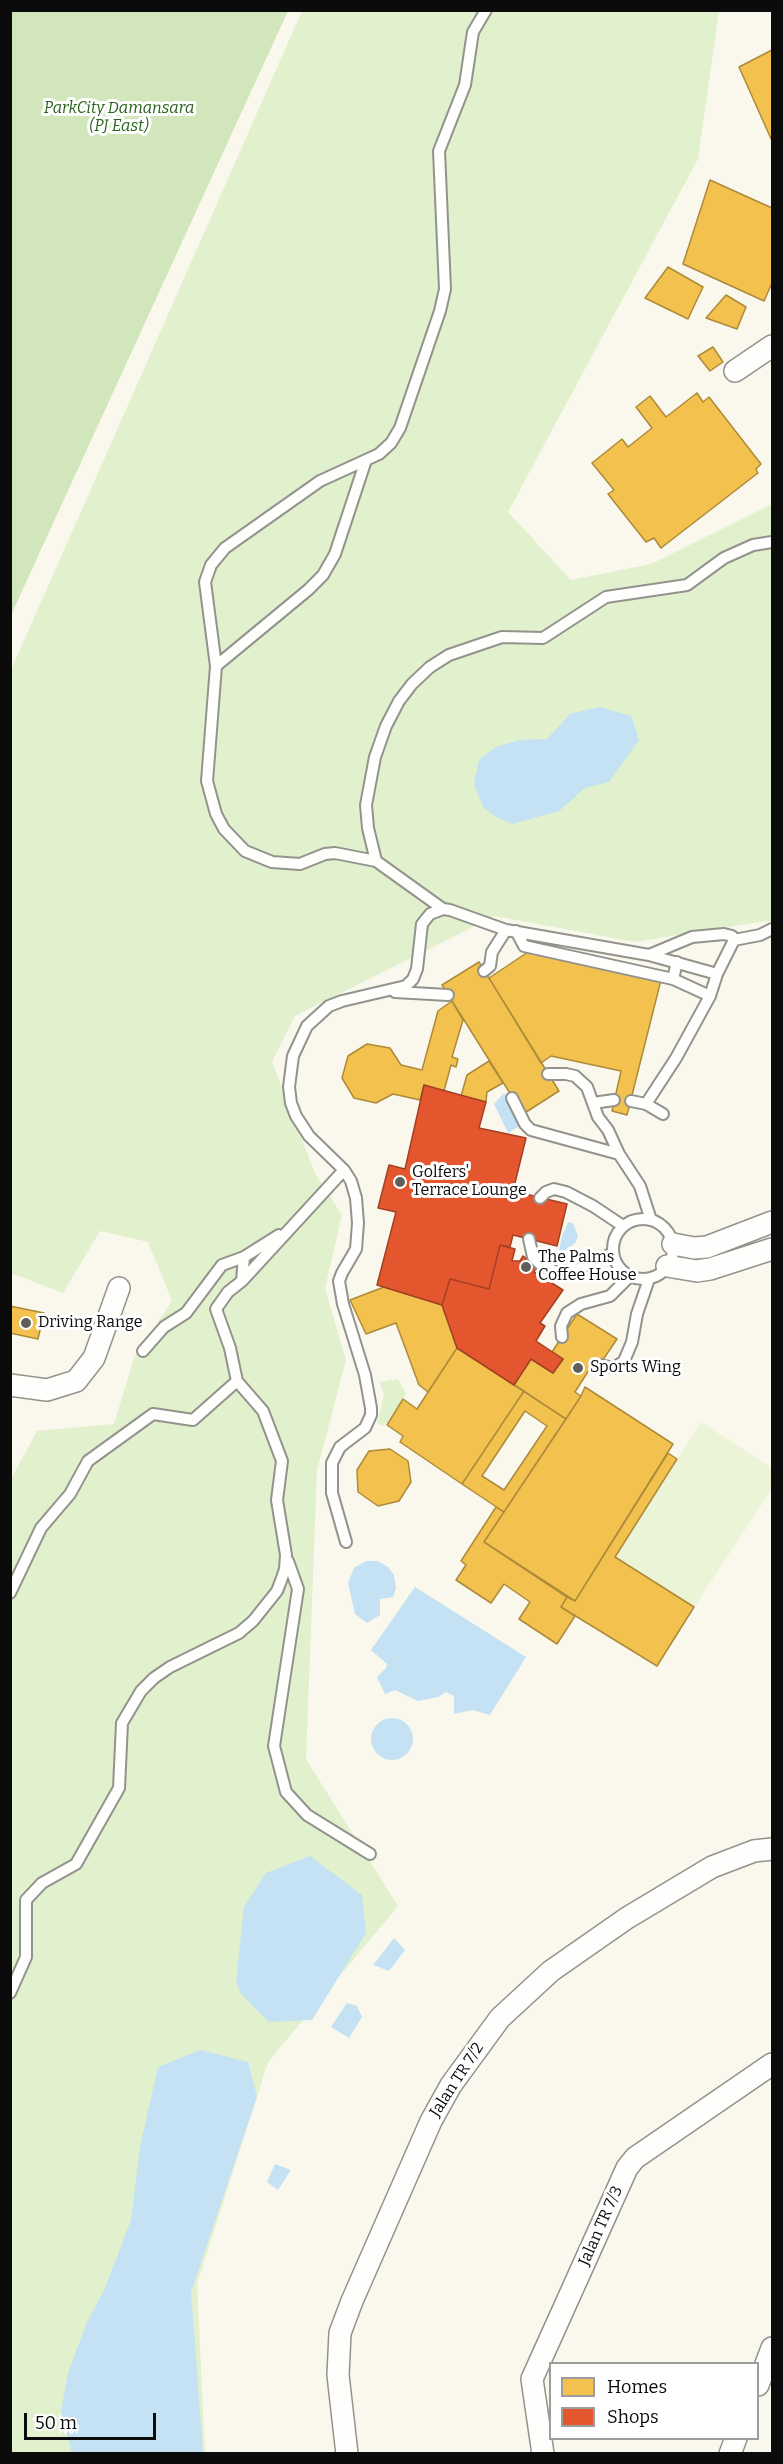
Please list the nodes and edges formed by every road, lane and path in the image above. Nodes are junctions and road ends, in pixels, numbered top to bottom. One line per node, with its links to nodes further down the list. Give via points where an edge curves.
1 (486, 10): 4 (lane, via 473,32 465,85 439,151 445,269 440,311 400,428 391,443)
2 (772, 346): 3 (street)
3 (735, 371)
4 (365, 462): 6 (lane, via 335,554 323,575); 6 (lane, via 303,491 217,557 207,574 205,592)
5 (772, 542): 7 (lane, via 753,545 724,558 687,585 606,597 543,638 502,637 449,655 430,667 399,701 375,757 366,805)
6 (216, 666): 7 (lane, via 207,781 224,829 245,851 272,862 300,864 335,853)
7 (376, 861): 8 (lane)
8 (443, 909): 10 (lane); 17 (lane, via 430,914 422,924 413,979 399,989)
9 (772, 929): 11 (lane)
10 (511, 930): 12 (lane); 14 (lane, via 492,952 490,966); 16 (lane, via 524,946)
11 (734, 940): 12 (lane, via 724,934 692,937); 15 (lane)
12 (649, 955): 13 (lane)
13 (677, 962): 15 (lane); 16 (lane)
14 (484, 971)
15 (717, 974): 19 (lane)
16 (674, 979): 19 (lane)
17 (382, 992): 18 (lane); 28 (lane, via 342,1001 323,1011 307,1026 293,1056 290,1088 296,1116 309,1136)
18 (448, 995)
19 (710, 996): 25 (lane)
20 (548, 1074): 24 (lane, via 575,1076 587,1087)
21 (512, 1098): 27 (lane, via 531,1130)
22 (614, 1100): 24 (lane)
23 (631, 1101): 25 (lane)
24 (593, 1103): 27 (lane)
25 (646, 1104): 26 (lane)
26 (663, 1114)
27 (619, 1154): 30 (lane, via 640,1186)
28 (344, 1170): 33 (lane); 49 (lane, via 354,1188 357,1242 342,1273 340,1290 371,1408 365,1428 340,1447 332,1463 332,1493)
29 (540, 1198): 32 (lane, via 554,1189 566,1192)
30 (651, 1220): 32 (lane, via 641,1219); 35 (lane, via 665,1228)
31 (772, 1222): 35 (street, via 707,1247)
32 (623, 1226): 37 (lane, via 616,1234)
33 (292, 1227): 38 (lane); 42 (lane)
34 (530, 1239): 37 (lane, via 533,1257 556,1272 578,1269)
35 (672, 1244): 39 (lane)
36 (772, 1249): 39 (street, via 710,1269)
37 (612, 1253): 40 (lane)
38 (244, 1257): 42 (lane); 45 (lane, via 222,1265 186,1313 164,1328)
39 (667, 1266): 41 (lane)
40 (629, 1277): 41 (lane); 44 (lane, via 610,1296 581,1304 567,1313 561,1326)
41 (649, 1279): 46 (lane, via 624,1361 614,1368)
42 (242, 1281): 47 (lane, via 216,1309)
43 (119, 1288): 48 (street, via 94,1358 76,1381 47,1390)
44 (562, 1336)
45 (143, 1351)
46 (600, 1365)
47 (237, 1381): 50 (lane, via 263,1411 282,1461 278,1508); 51 (lane, via 193,1420 153,1414 88,1461 70,1494 41,1528)
48 (10, 1385)
49 (346, 1542)
50 (286, 1555): 53 (lane, via 298,1589 274,1746 286,1792 307,1815); 54 (lane, via 277,1591 253,1621 239,1633 154,1678 135,1699 122,1723 119,1788 76,1864 42,1883 26,1900 26,1957)
51 (10, 1593)
52 (772, 1850): 59 (street, Jalan TR 7/2, via 754,1851 712,1867 627,1918 551,1971 500,2018 452,2085 430,2121 340,2333 338,2375)
53 (370, 1854)
54 (10, 1993)
55 (772, 2064): 60 (street, Jalan TR 7/3, via 627,2168 532,2379)
56 (772, 2348): 57 (street)
57 (759, 2382)
58 (736, 2440): 61 (street)
59 (347, 2454)
60 (543, 2454)
61 (730, 2454)

